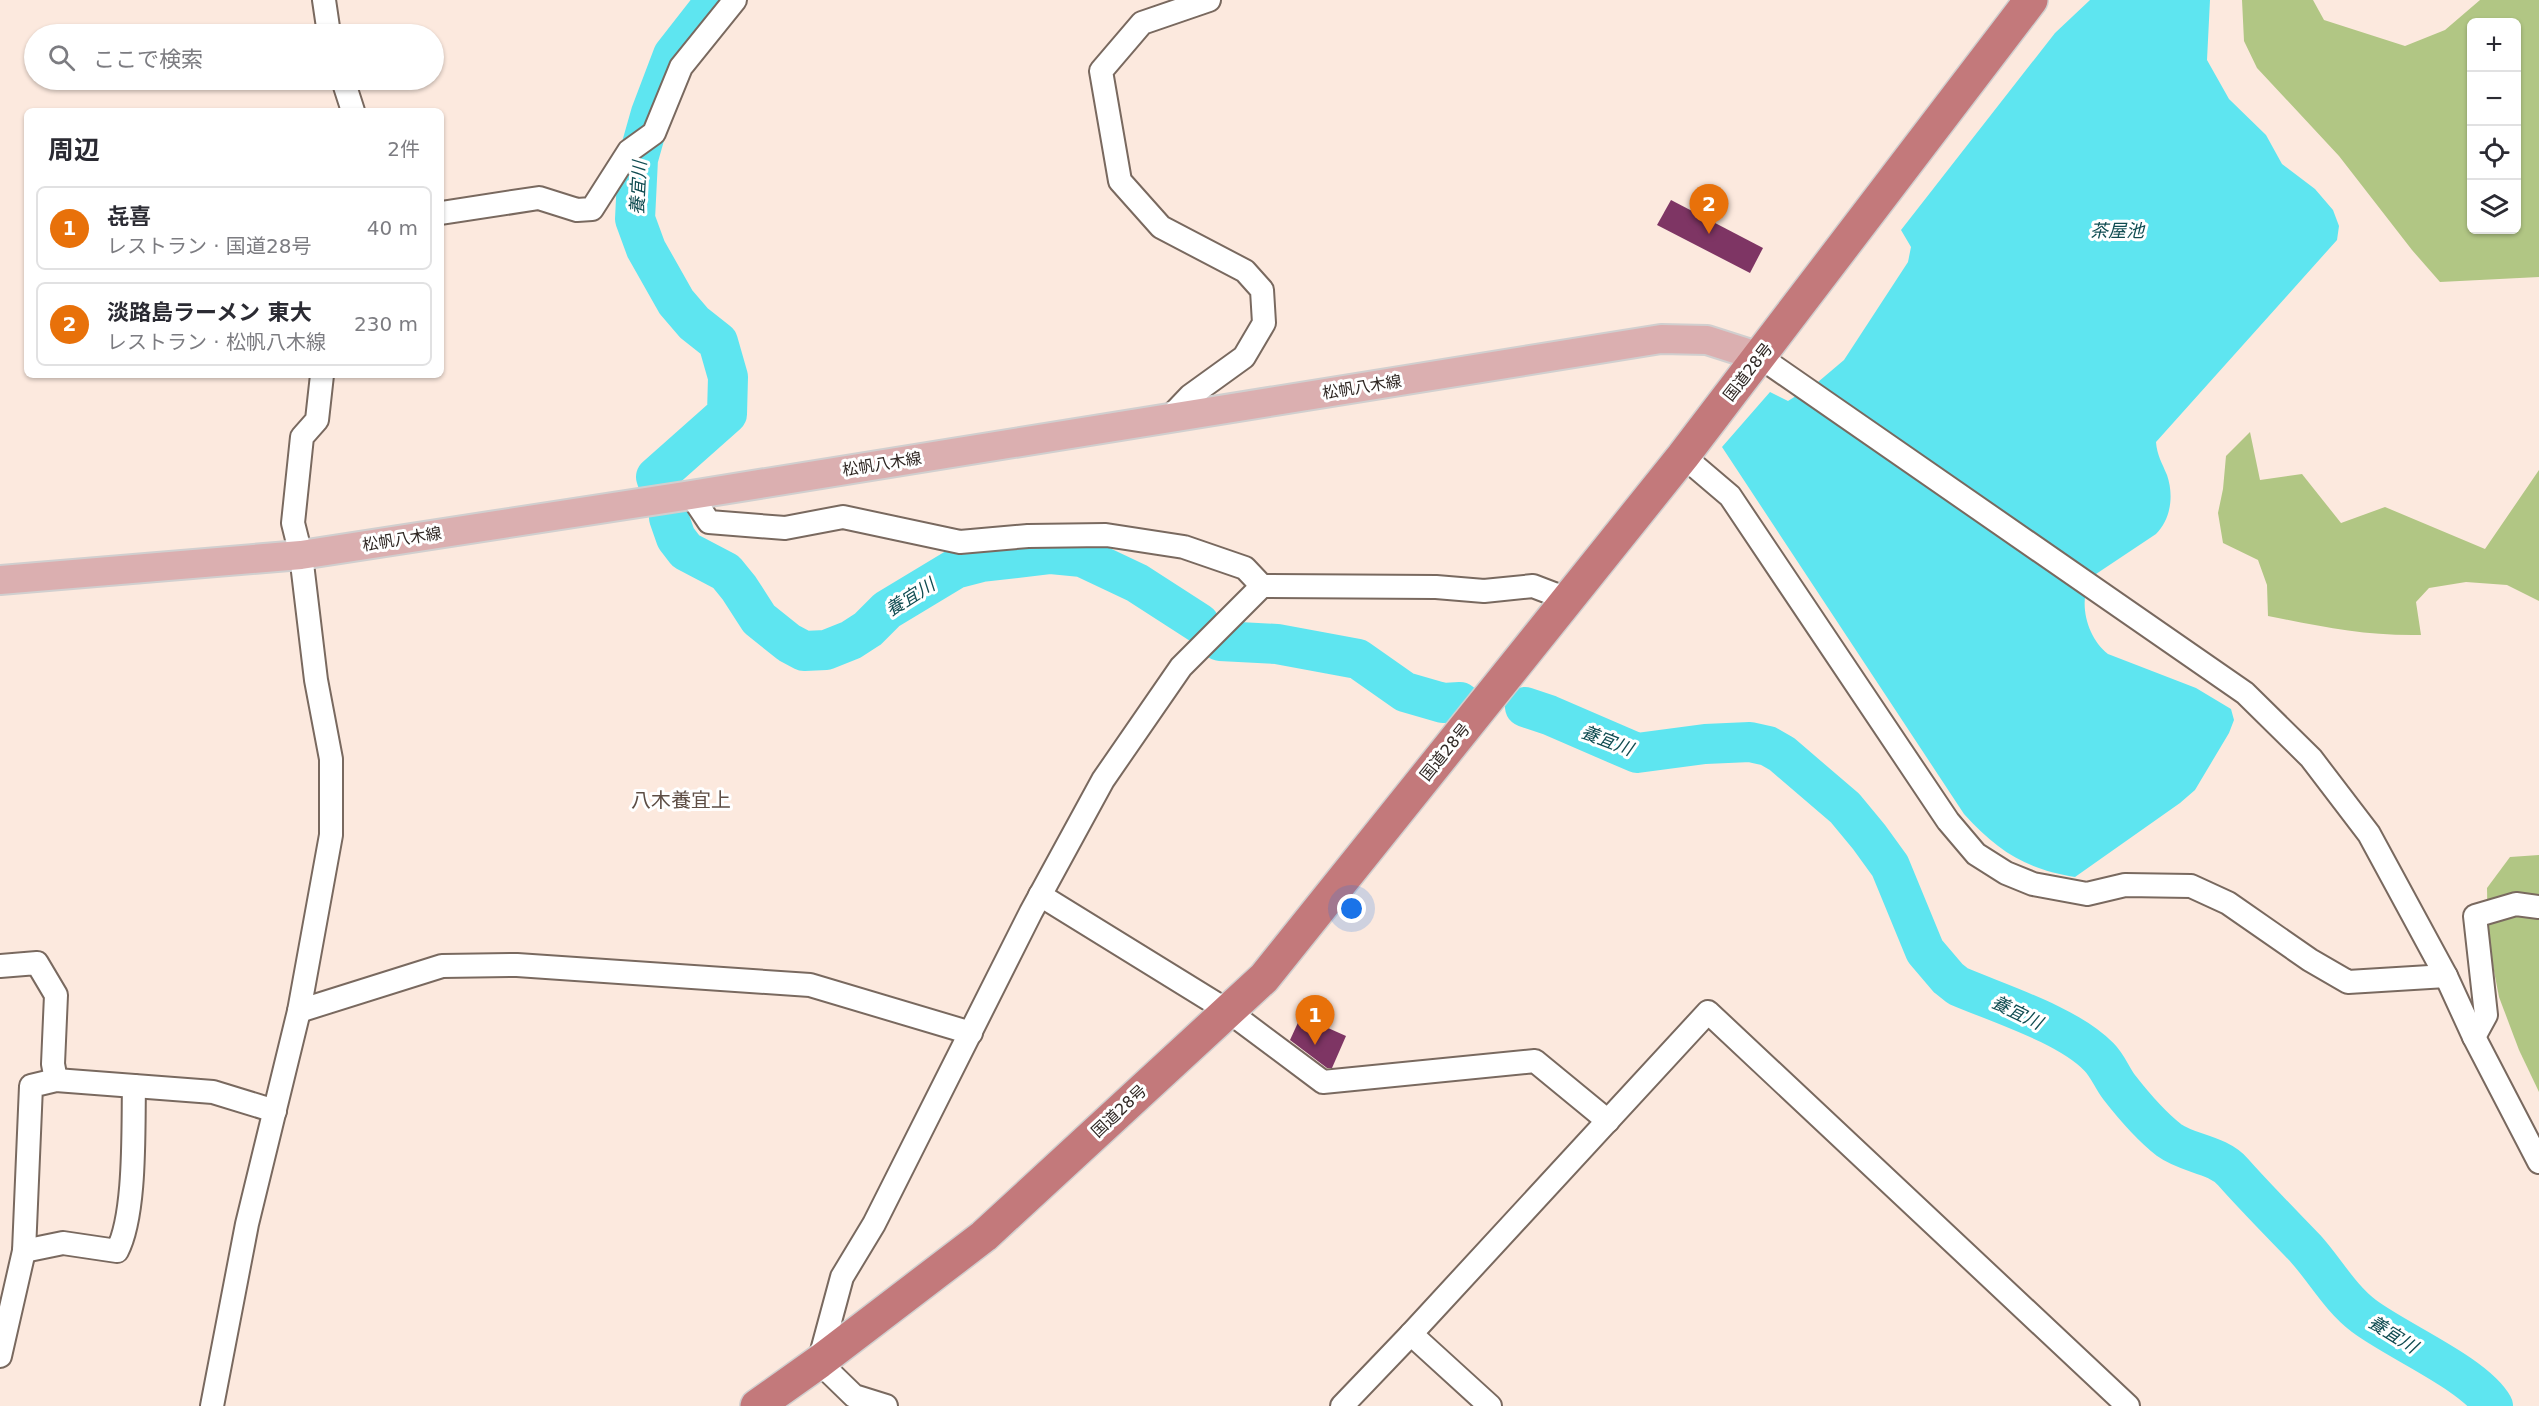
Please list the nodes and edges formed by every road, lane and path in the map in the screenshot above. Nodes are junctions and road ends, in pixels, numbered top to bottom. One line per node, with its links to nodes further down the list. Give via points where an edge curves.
1 (324, 0): 5 (street)
2 (735, 0): 8 (street, via 681,67 654,133 629,151 592,209 577,210 539,198)
3 (1209, 0): 11 (street, via 1142,23 1101,71 1120,181 1161,227 1245,271 1262,290 1264,323 1244,357 1190,396)
4 (2031, 0): 9 (highway, 国道28号)
5 (328, 24)
6 (346, 90): 7 (street)
7 (352, 108)
8 (444, 213)
9 (1760, 357): 11 (main road, 松帆八木線, via 1707,340 1661,339); 12 (highway, 国道28号); 21 (street, via 2245,693 2311,758 2369,834)
10 (322, 378): 14 (street, via 317,420 302,437 293,523)
11 (1170, 417): 13 (main road, 松帆八木線)
12 (1683, 456): 17 (highway, 国道28号); 21 (street, via 1730,496 1948,821 1976,854 2033,884 2088,894 2125,885 2191,886 2228,903 2348,982)
13 (691, 495): 14 (main road, 松帆八木線); 16 (street, via 709,522 785,528 843,517 960,543 1028,536 1106,535 1184,547 1245,568)
14 (301, 555): 15 (main road, 松帆八木線); 22 (street, via 316,680 331,759 331,835)
15 (0, 580)
16 (1262, 586): 17 (street, via 1484,591 1533,586); 18 (street, via 1181,667 1103,780)
17 (1567, 599): 23 (highway, 国道28号, via 1264,978)
18 (1040, 895): 23 (street); 24 (street)
19 (2539, 908): 25 (street, via 2516,904 2475,915 2486,1015)
20 (0, 966): 26 (street, via 37,963 56,995)
21 (2446, 976): 25 (street)
22 (300, 1011): 24 (street, via 442,966 518,965 810,985); 28 (street)
23 (1228, 1011): 29 (street, via 1323,1082 1535,1061); 34 (highway, 国道28号, via 984,1236)
24 (971, 1033): 34 (street, via 874,1224 842,1277)
25 (2474, 1037): 30 (street)
26 (56, 1080): 27 (street); 31 (street, via 31,1086)
27 (134, 1086): 28 (street, via 213,1092); 31 (street, via 132,1165 124,1231 117,1251 63,1243)
28 (275, 1111): 35 (street, via 247,1224)
29 (1608, 1121): 32 (street); 40 (street, via 1708,1012)
30 (2539, 1162)
31 (24, 1251): 33 (street)
32 (1411, 1334): 38 (street); 39 (street)
33 (0, 1356)
34 (819, 1362): 36 (highway, 国道28号); 37 (street, via 854,1396)
35 (212, 1406)
36 (757, 1406)
37 (886, 1406)
38 (1342, 1406)
39 (1490, 1406)
40 (2128, 1406)

